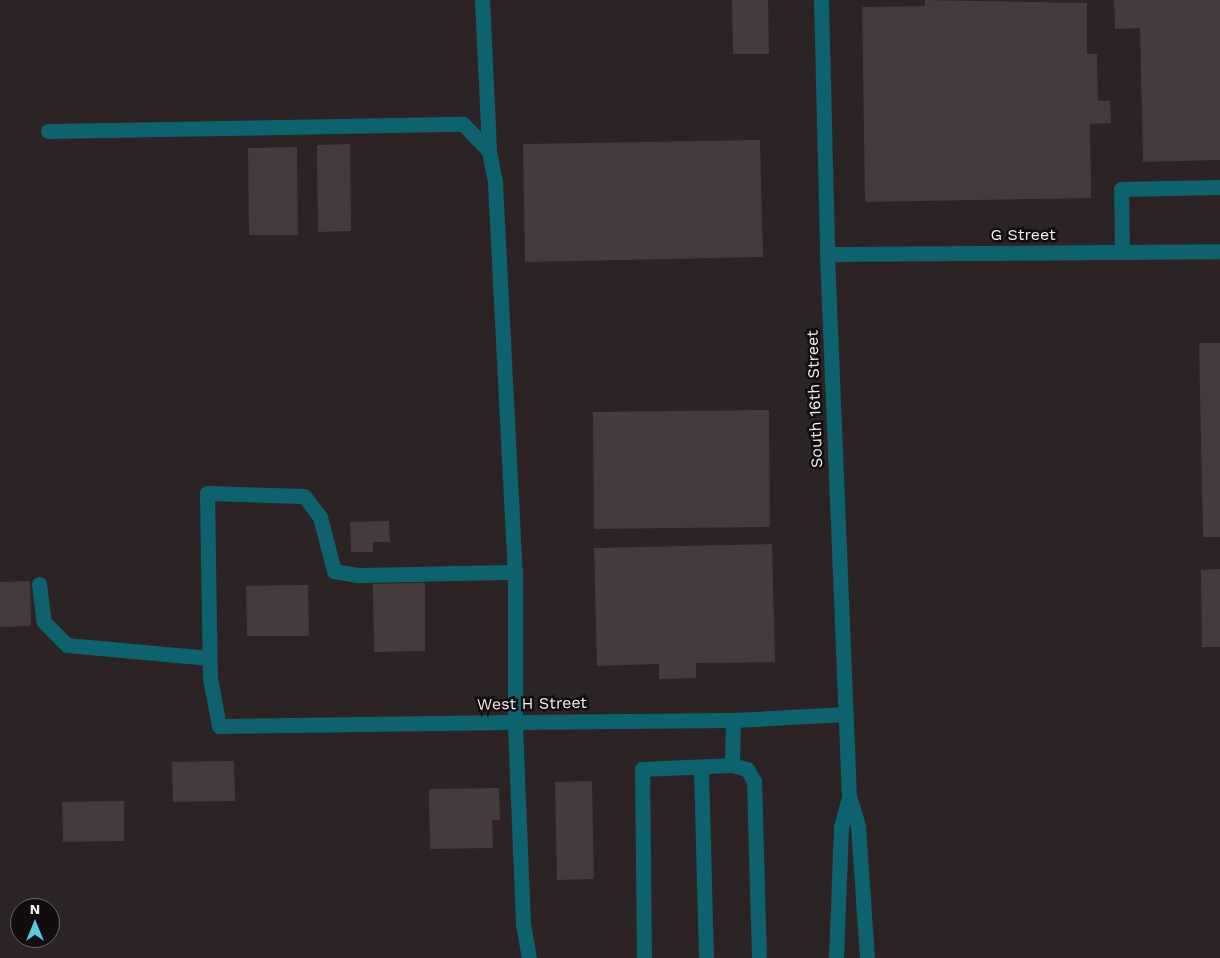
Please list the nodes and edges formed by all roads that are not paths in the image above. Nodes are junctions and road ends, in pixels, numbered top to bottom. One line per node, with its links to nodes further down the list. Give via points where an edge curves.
1 (482, 0): 4 (street)
2 (821, 0): 8 (street, South 16th Street)
3 (48, 132): 4 (street, via 463,124)
4 (489, 151): 9 (street, via 495,183)
5 (1220, 187): 7 (street, via 1121,189)
6 (1220, 251): 7 (street, G Street)
7 (1122, 252): 8 (street, G Street)
8 (827, 254): 12 (street, South 16th Street)
9 (515, 572): 11 (street, via 358,575 334,571 320,517 304,496 207,493); 14 (street)
10 (39, 584): 11 (street, via 44,622 67,645)
11 (209, 658): 14 (street, West H Street, via 219,726)
12 (846, 714): 13 (street, West H Street); 17 (street, South 16th Street)
13 (734, 720): 14 (street, West H Street); 15 (street)
14 (515, 722): 18 (street, via 523,924)
15 (732, 765): 16 (street); 21 (street, via 747,769 754,781)
16 (701, 768): 19 (street, via 642,769); 20 (street)
17 (849, 796): 22 (street, South 16th Street, via 841,827); 23 (street, South 16th Street, via 858,826)
18 (529, 958)
19 (644, 958)
20 (706, 958)
21 (759, 958)
22 (836, 958)
23 (867, 958)

